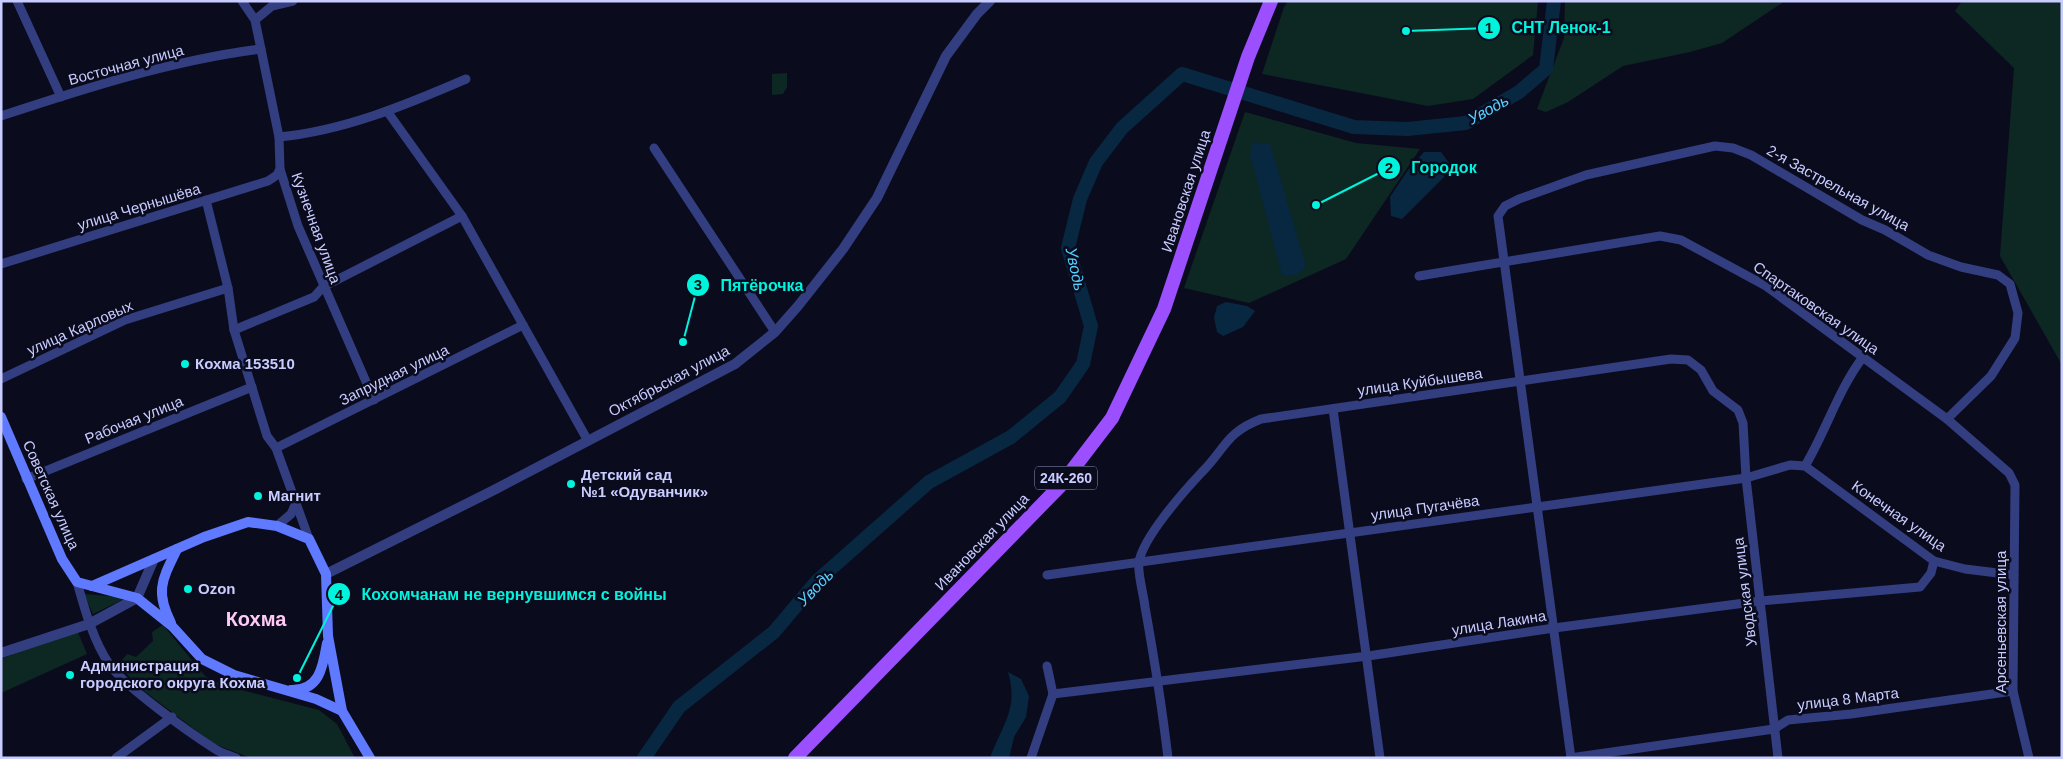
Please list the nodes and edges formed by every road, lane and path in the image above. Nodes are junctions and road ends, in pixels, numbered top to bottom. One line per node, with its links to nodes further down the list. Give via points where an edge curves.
1 (17, 1): 9 (street)
2 (242, 1): 6 (street, Кузнечная улица)
3 (293, 1): 6 (street, via 272,6)
4 (990, 1): 24 (street, Октябрьская улица, via 946,56 877,198 843,250)
5 (1271, 1): 73 (main road, Ивановская улица / 24К-260, via 1248,57 1164,309 1112,418 1060,486)
6 (255, 20): 7 (street, Кузнечная улица)
7 (261, 49): 9 (street, Восточная улица, via 214,55); 12 (street, Кузнечная улица)
8 (466, 79): 10 (street)
9 (61, 96): 11 (street, Восточная улица)
10 (387, 111): 12 (street, via 311,134); 16 (street)
11 (1, 116)
12 (278, 137): 14 (street, Кузнечная улица)
13 (654, 148): 24 (street)
14 (280, 169): 15 (street, улица Чернышёва, via 268,181); 20 (street, Кузнечная улица, via 298,226)
15 (206, 200): 18 (street, улица Чернышёва); 21 (street)
16 (462, 216): 20 (street); 22 (street)
17 (1504, 262): 19 (street, Спартаковская улица); 25 (street, Спартаковская улица, via 1660,236 1681,240 1766,286); 27 (street); 32 (street, 2-я Застрельная улица, via 1498,216 1505,206 1519,199 1586,175 1715,146 1733,148 1751,155 1928,255 1998,275 2010,284 2018,313 2015,338 1991,376)
18 (1, 264)
19 (1419, 276)
20 (323, 287): 23 (street, via 314,297); 29 (street, Кузнечная улица)
21 (228, 288): 23 (street); 26 (street, улица Карловых, via 125,320)
22 (523, 325): 29 (street, Запрудная улица); 34 (street)
23 (234, 330): 28 (street)
24 (775, 332): 34 (street, Октябрьская улица, via 735,364)
25 (1863, 357): 32 (street, Спартаковская улица); 36 (street, via 1852,372)
26 (1, 379)
27 (1520, 381): 30 (street, улица Куйбышева); 33 (street, улица Куйбышева, via 1671,359 1688,360 1701,370 1713,391 1738,410); 41 (street)
28 (252, 387): 35 (street, via 267,436); 38 (street, Рабочая улица)
29 (374, 400): 35 (street, Запрудная улица)
30 (1334, 408): 43 (street); 48 (street, улица Куйбышева, via 1260,419 1228,438 1205,469 1181,493)
31 (1, 417): 38 (main road, Советская улица)
32 (1947, 419): 39 (street, Спартаковская улица, via 2009,473)
33 (1743, 423): 37 (street, Уводская улица)
34 (588, 441): 49 (street, Октябрьская улица)
35 (276, 448): 40 (street)
36 (1805, 466): 37 (street, улица Пугачёва, via 1790,465); 47 (street, Конечная улица)
37 (1746, 478): 41 (street, улица Пугачёва); 55 (street, Уводская улица)
38 (26, 479): 52 (main road, Советская улица, via 62,559)
39 (2015, 485): 51 (street, Арсеньевская улица)
40 (297, 501): 42 (street, via 291,514); 44 (street)
41 (1537, 507): 43 (street, улица Пугачёва); 58 (street)
42 (278, 526): 44 (main road); 45 (main road, via 248,522)
43 (1350, 532): 48 (street, улица Пугачёва); 61 (street)
44 (309, 539): 49 (main road)
45 (177, 549): 46 (main road); 57 (main road, via 161,588 161,604)
46 (154, 559): 53 (main road); 54 (street)
47 (1934, 561): 51 (street, Конечная улица, via 1965,569); 55 (street, улица Лакина, via 1931,573 1920,587)
48 (1138, 562): 50 (street, улица Пугачёва); 63 (street)
49 (326, 574): 59 (main road)
50 (1047, 575)
51 (2014, 575): 65 (street, Арсеньевская улица)
52 (77, 582): 53 (main road); 56 (street, Советская улица)
53 (92, 586): 54 (main road)
54 (137, 598): 56 (street); 57 (main road)
55 (1760, 601): 58 (street, улица Лакина); 69 (street, Уводская улица)
56 (89, 624): 60 (street); 68 (street, Советская улица, via 110,665)
57 (172, 626): 64 (main road, via 202,659 234,675)
58 (1554, 628): 61 (street, улица Лакина); 77 (street)
59 (328, 636): 64 (main road, via 321,672 316,681 309,687); 67 (main road)
60 (1, 653)
61 (1368, 656): 63 (street, улица Лакина); 76 (street)
62 (1047, 666): 66 (street)
63 (1159, 682): 66 (street, улица Лакина); 75 (street)
64 (285, 689): 67 (main road)
65 (2013, 691): 69 (street, улица 8 Марта, via 1788,720); 79 (street, Арсеньевская улица)
66 (1053, 694): 74 (street)
67 (342, 711): 72 (main road)
68 (172, 717): 70 (street); 71 (street, Советская улица, via 216,750)
69 (1774, 729): 77 (street, улица 8 Марта); 78 (street, Уводская улица)
70 (116, 758)
71 (236, 758)
72 (370, 758)
73 (795, 758)
74 (1031, 758)
75 (1168, 758)
76 (1380, 758)
77 (1571, 758)
78 (1778, 758)
79 (2029, 758)

